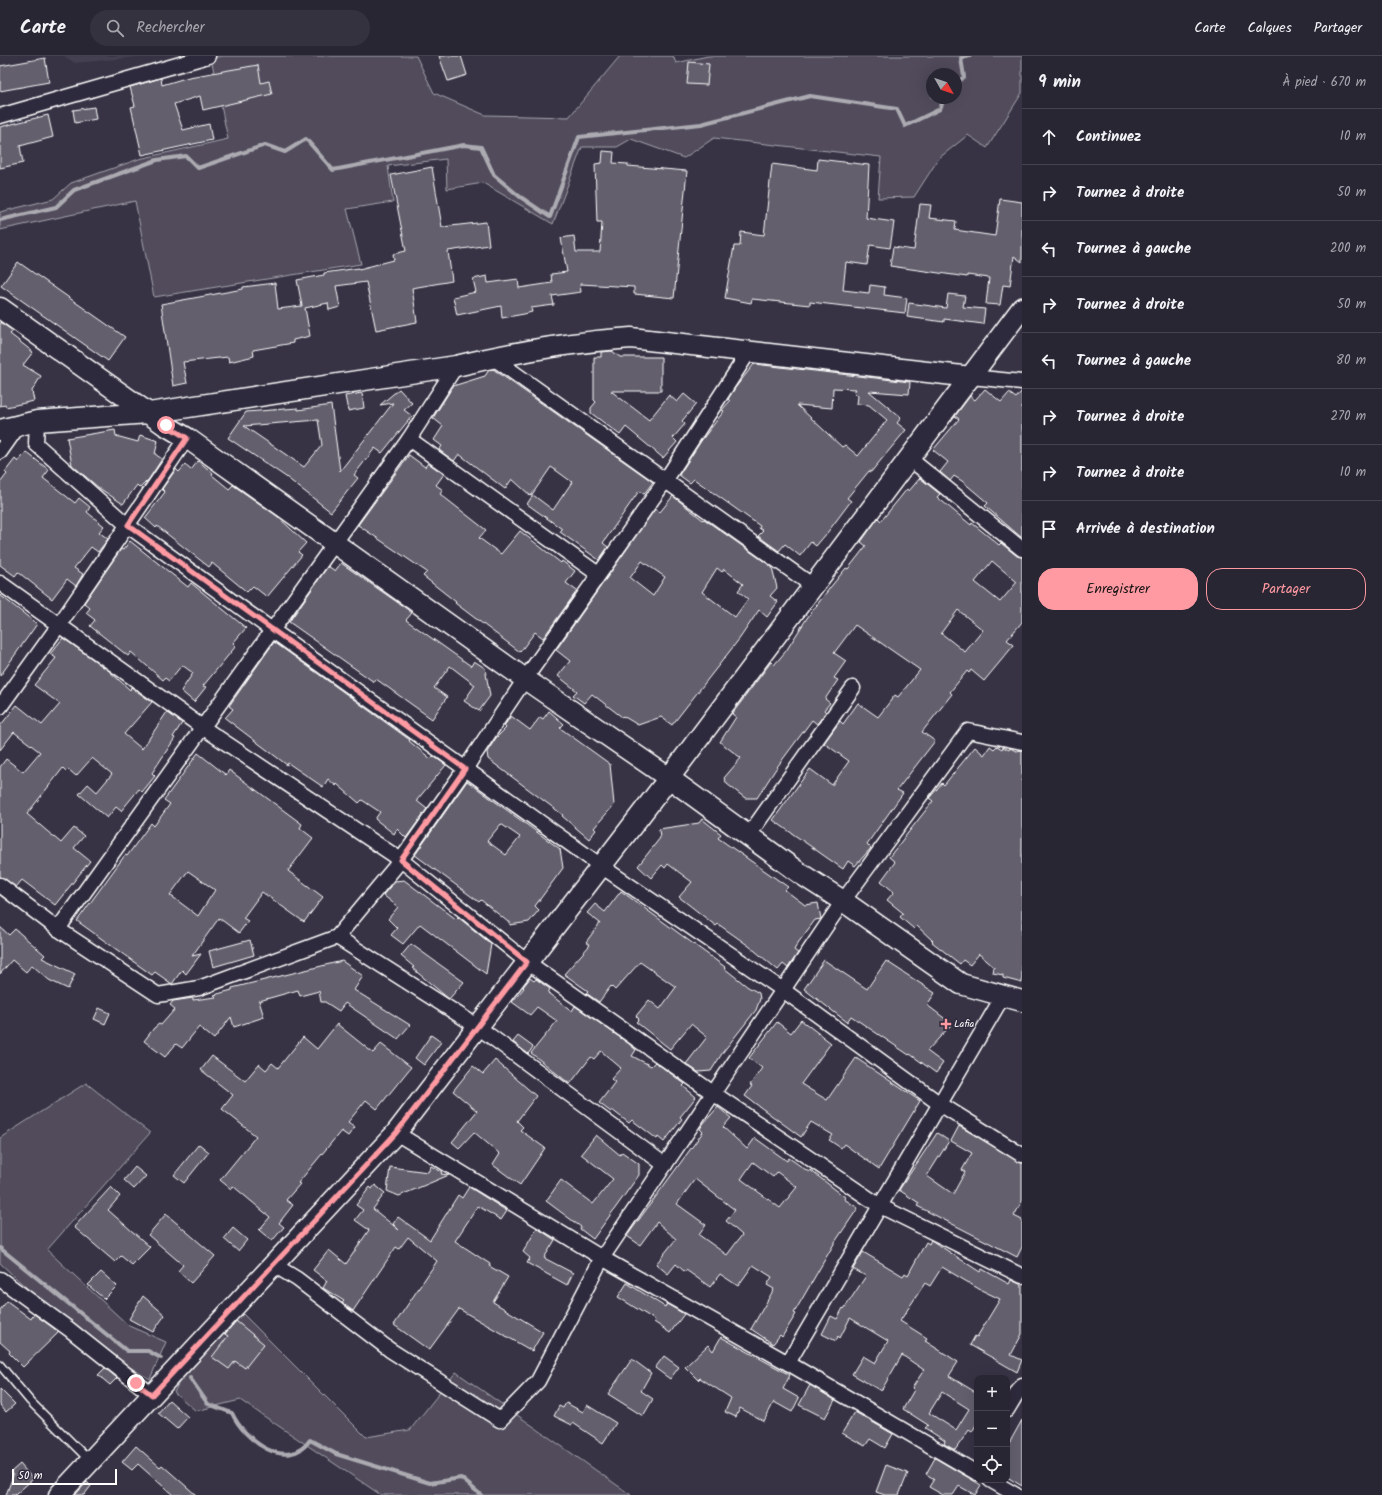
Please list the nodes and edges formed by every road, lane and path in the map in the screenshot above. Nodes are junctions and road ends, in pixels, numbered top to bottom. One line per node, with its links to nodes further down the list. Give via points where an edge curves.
1 (208, 56): 2 (street)
2 (173, 61): 3 (street)
3 (0, 116)
4 (0, 308): 11 (street)
5 (1022, 308): 9 (street)
6 (750, 350): 7 (street, via 631,338 590,341); 9 (street); 18 (street)
7 (492, 357): 8 (street); 18 (street)
8 (456, 366): 11 (street); 15 (street)
9 (971, 377): 10 (street); 17 (street)
10 (1022, 382)
11 (149, 413): 12 (street); 14 (street)
12 (28, 423): 13 (street); 16 (street); 19 (street, via 36,444)
13 (0, 430)
14 (187, 438): 19 (street); 20 (street)
15 (408, 439): 20 (street); 22 (street)
16 (0, 452)
17 (910, 459): 21 (street); 24 (street)
18 (665, 481): 22 (street); 24 (street)
19 (128, 525): 25 (street); 26 (street)
20 (334, 544): 26 (street); 27 (street)
21 (1022, 549)
22 (598, 574): 27 (street)
23 (0, 583): 25 (street)
24 (813, 586): 33 (street)
25 (59, 625): 29 (street); 30 (street)
26 (272, 630): 30 (street); 32 (street)
27 (525, 679): 32 (street); 33 (street)
28 (853, 688): 34 (street)
29 (0, 707)
30 (202, 727): 35 (street); 39 (street)
31 (1022, 742): 38 (street, via 968,731)
32 (465, 769): 35 (street); 36 (street)
33 (669, 778): 34 (street); 36 (street)
34 (748, 836): 38 (street)
35 (401, 860): 40 (street); 41 (street)
36 (601, 866): 41 (street); 42 (street)
37 (0, 885): 39 (street)
38 (844, 901): 42 (street); 43 (street, via 960,984)
39 (58, 929): 40 (street, via 158,994 199,988)
40 (337, 937): 44 (street)
41 (527, 962): 44 (street); 45 (street)
42 (783, 990): 45 (street); 46 (street)
43 (1013, 999): 46 (street)
44 (478, 1027): 47 (street); 49 (street)
45 (714, 1093): 49 (street); 50 (street)
46 (940, 1104): 48 (street); 50 (street)
47 (396, 1133): 51 (street); 52 (street)
48 (1022, 1155)
49 (665, 1165): 51 (street)
50 (880, 1206): 53 (street); 55 (street)
51 (602, 1258): 52 (street, via 538,1382 500,1420 390,1350 297,1279); 55 (street)
52 (274, 1265): 58 (street)
53 (1022, 1276)
54 (0, 1279): 58 (street, via 69,1329)
55 (788, 1363): 61 (street)
56 (0, 1365): 60 (lane, via 30,1401)
57 (1022, 1385): 59 (street)
58 (152, 1395): 60 (street)
59 (1013, 1409)
60 (90, 1462): 63 (street)
61 (974, 1466)
62 (995, 1483): 64 (street)
63 (58, 1495)
64 (1016, 1495)

